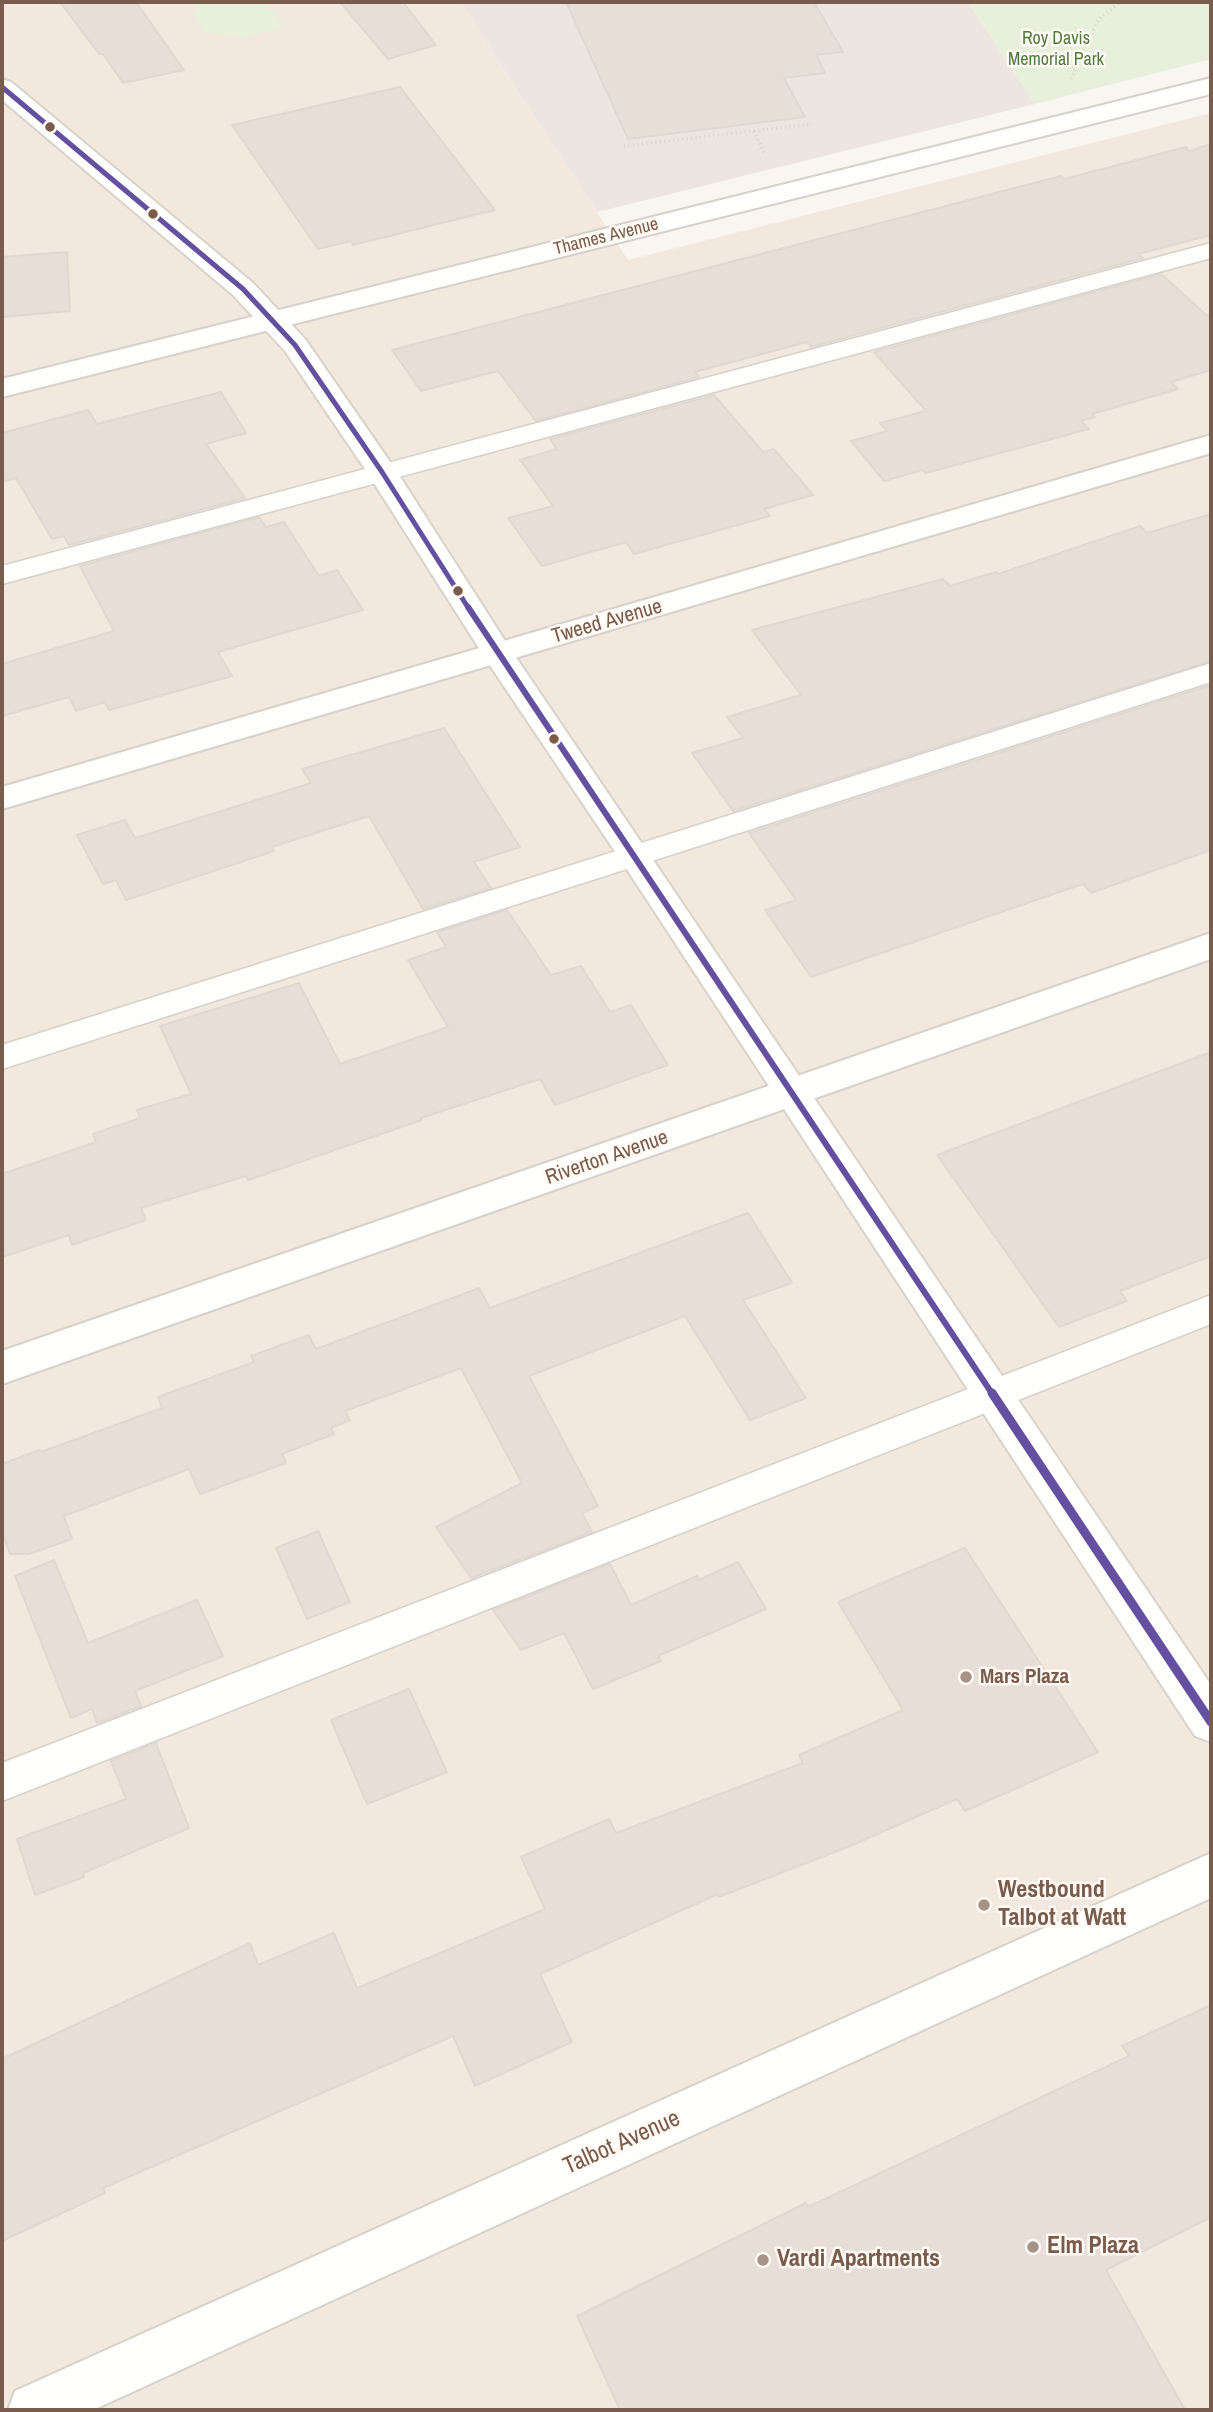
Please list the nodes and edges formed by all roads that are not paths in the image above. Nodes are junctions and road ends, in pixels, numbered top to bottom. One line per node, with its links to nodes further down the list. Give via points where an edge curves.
1 (1211, 86): 4 (street, Thames Avenue)
2 (2, 87): 4 (street)
3 (1211, 250): 7 (lane)
4 (274, 320): 5 (street, Thames Avenue); 7 (street)
5 (2, 388)
6 (1211, 444): 9 (street, Tweed Avenue)
7 (382, 472): 8 (lane); 9 (street)
8 (2, 575)
9 (498, 654): 11 (street, Tweed Avenue); 12 (street)
10 (1211, 672): 12 (lane)
11 (2, 798)
12 (636, 857): 14 (lane); 15 (street)
13 (1211, 946): 15 (street, Riverton Avenue)
14 (2, 1057)
15 (792, 1094): 17 (street, Riverton Avenue); 18 (street)
16 (1211, 1309): 18 (lane)
17 (2, 1368)
18 (996, 1395): 19 (street); 20 (lane)
19 (1211, 1721)
20 (2, 1782)
21 (1211, 1875): 22 (street, Talbot Avenue)
22 (34, 2410)

